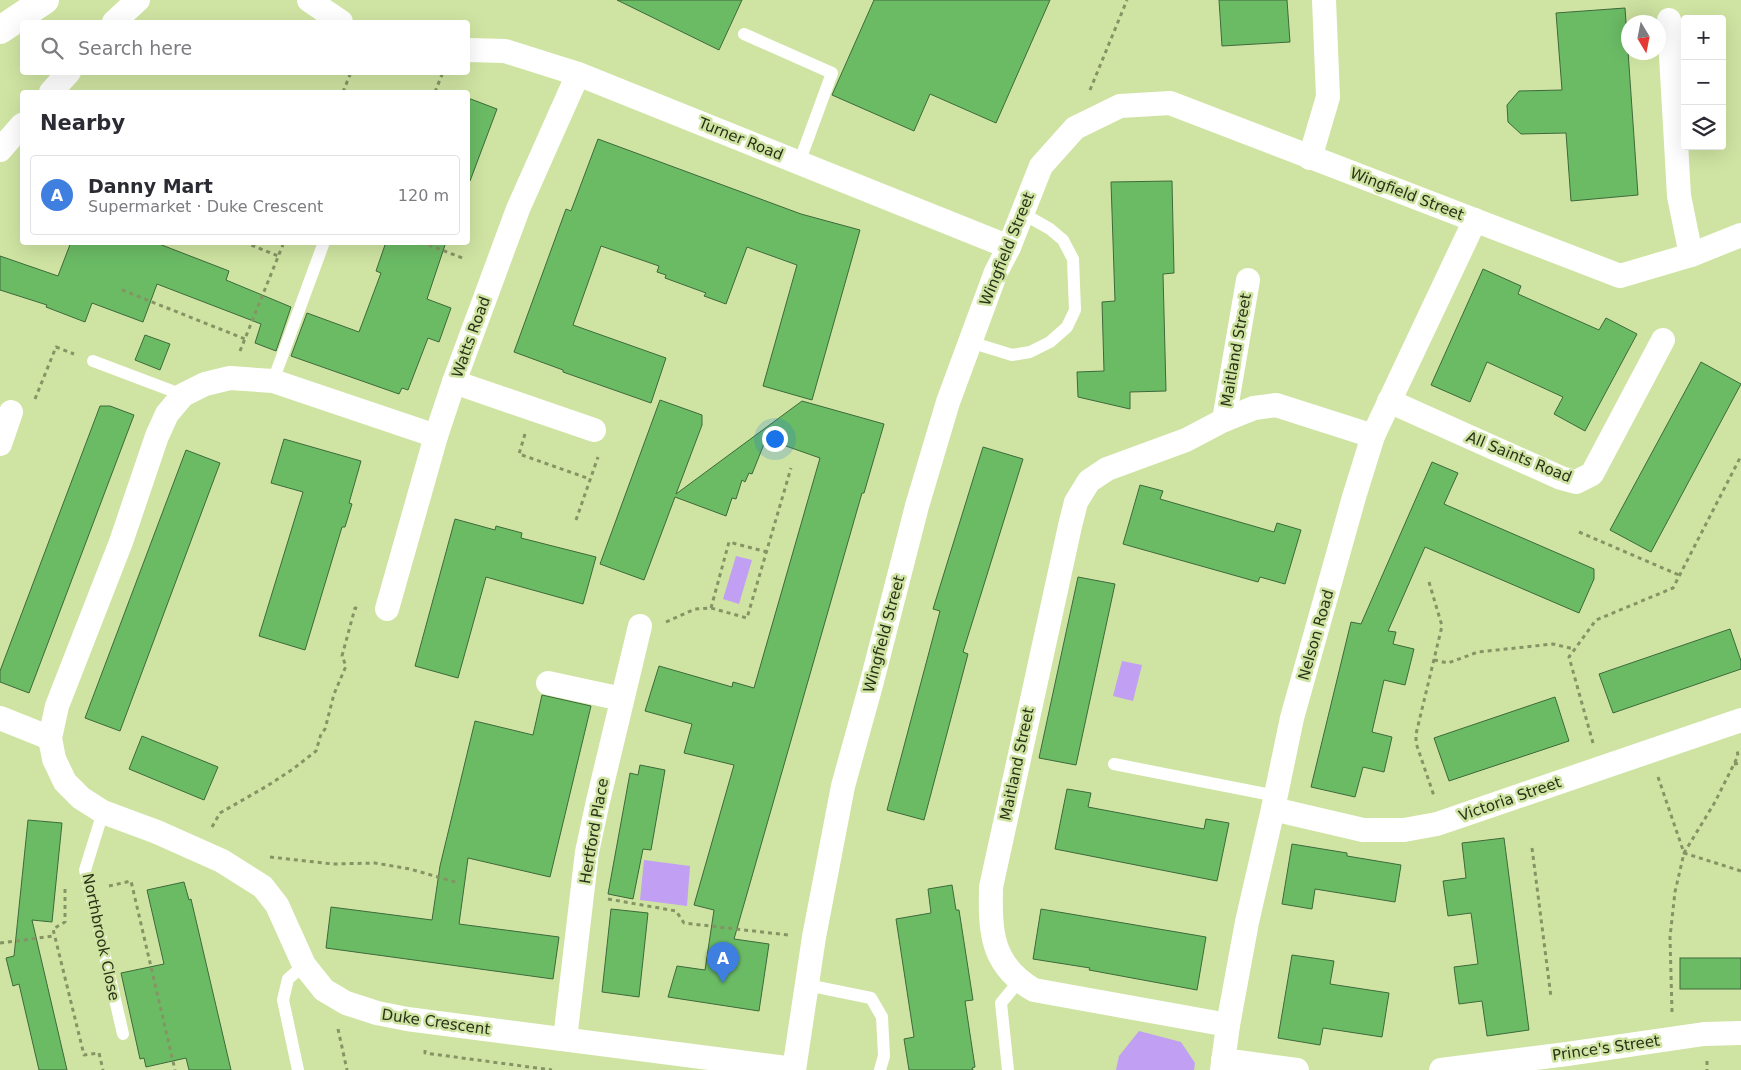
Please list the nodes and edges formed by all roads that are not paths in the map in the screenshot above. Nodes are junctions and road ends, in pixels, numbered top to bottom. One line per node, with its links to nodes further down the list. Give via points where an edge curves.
1 (45, 0): 8 (main road)
2 (138, 0): 5 (street)
3 (309, 0): 6 (street)
4 (1324, 0): 16 (street, via 1328,97)
5 (116, 20)
6 (338, 20)
7 (1669, 20): 23 (street, via 1679,196)
8 (0, 30)
9 (744, 34): 17 (lane, via 832,73)
10 (470, 50): 11 (street, Turner Road, via 505,51)
11 (578, 74): 17 (street, Turner Road); 29 (street, Watts Road, via 518,209)
12 (66, 75): 13 (street)
13 (53, 90)
14 (20, 127): 15 (street)
15 (0, 150)
16 (1310, 158): 18 (street, Wingfield Street, via 1170,103 1120,106 1075,128 1041,166); 19 (street, Wingfield Street)
17 (799, 163): 22 (street, Turner Road)
18 (1022, 214): 22 (street, Wingfield Street); 26 (lane, via 1050,228 1063,240 1073,259 1076,310 1067,327 1050,342 1030,352 1012,355)
19 (1475, 220): 23 (street, Wingfield Street, via 1620,276); 31 (street, Nelson Road)
20 (1741, 235): 23 (street, Wingfield Street)
21 (323, 245): 28 (lane)
22 (1009, 247): 26 (street, Wingfield Street, via 996,272)
23 (1691, 255)
24 (1248, 280): 33 (street, Maitland Street)
25 (1662, 340): 31 (street, All Saints Road, via 1592,474 1576,482)
26 (970, 342): 50 (street, Wingfield Street, via 917,506 843,786)
27 (93, 361): 30 (lane)
28 (273, 381): 30 (street, via 230,378 205,384); 35 (street)
29 (454, 382): 34 (street); 35 (street, Watts Road)
30 (183, 395): 44 (street, via 167,414 158,436 57,706)
31 (1389, 401): 36 (street, Nelson Road)
32 (21, 409): 37 (street)
33 (1224, 420): 36 (street, Maitland Street, via 1254,408 1276,405); 49 (street, Maitland Street, via 1186,440 1107,469 1089,481 1076,502 991,887 990,918 994,944 1005,965)
34 (594, 430)
35 (436, 436): 38 (street, Watts Road)
36 (1373, 436): 46 (street, Nelson Road, via 1292,718)
37 (0, 444)
38 (386, 608)
39 (649, 626): 41 (street, Hertford Place)
40 (548, 683): 41 (street)
41 (622, 699): 54 (street, Hertford Place, via 587,852)
42 (0, 718): 44 (street)
43 (1741, 720): 46 (street, Victoria Street, via 1437,824 1404,830 1364,830)
44 (50, 738): 47 (street, Duke Crescent, via 54,759 65,782 81,798)
45 (1114, 764): 46 (lane)
46 (1275, 803): 51 (street, Nelson Road, via 1247,922)
47 (103, 812): 48 (street, Duke Crescent, via 222,861 263,887 277,905); 53 (lane, Northbrook Close, via 85,870)
48 (304, 965): 54 (street, Duke Crescent, via 324,990 346,1003 377,1013); 56 (lane, via 288,979 283,1000)
49 (1019, 981): 51 (street, Maitland Street, via 1034,990); 59 (lane, via 1001,1003)
50 (807, 985): 57 (street, Wingfield Street); 58 (lane, via 870,998 882,1017 884,1056)
51 (1228, 1025): 55 (street, Nelson Road)
52 (1741, 1033): 61 (street, Prince's Street, via 1704,1034)
53 (123, 1034)
54 (565, 1039): 57 (street, Duke Crescent)
55 (1222, 1065): 60 (street)
56 (298, 1070)
57 (794, 1070)
58 (880, 1070)
59 (1008, 1070)
60 (1297, 1070)
61 (1441, 1070)

